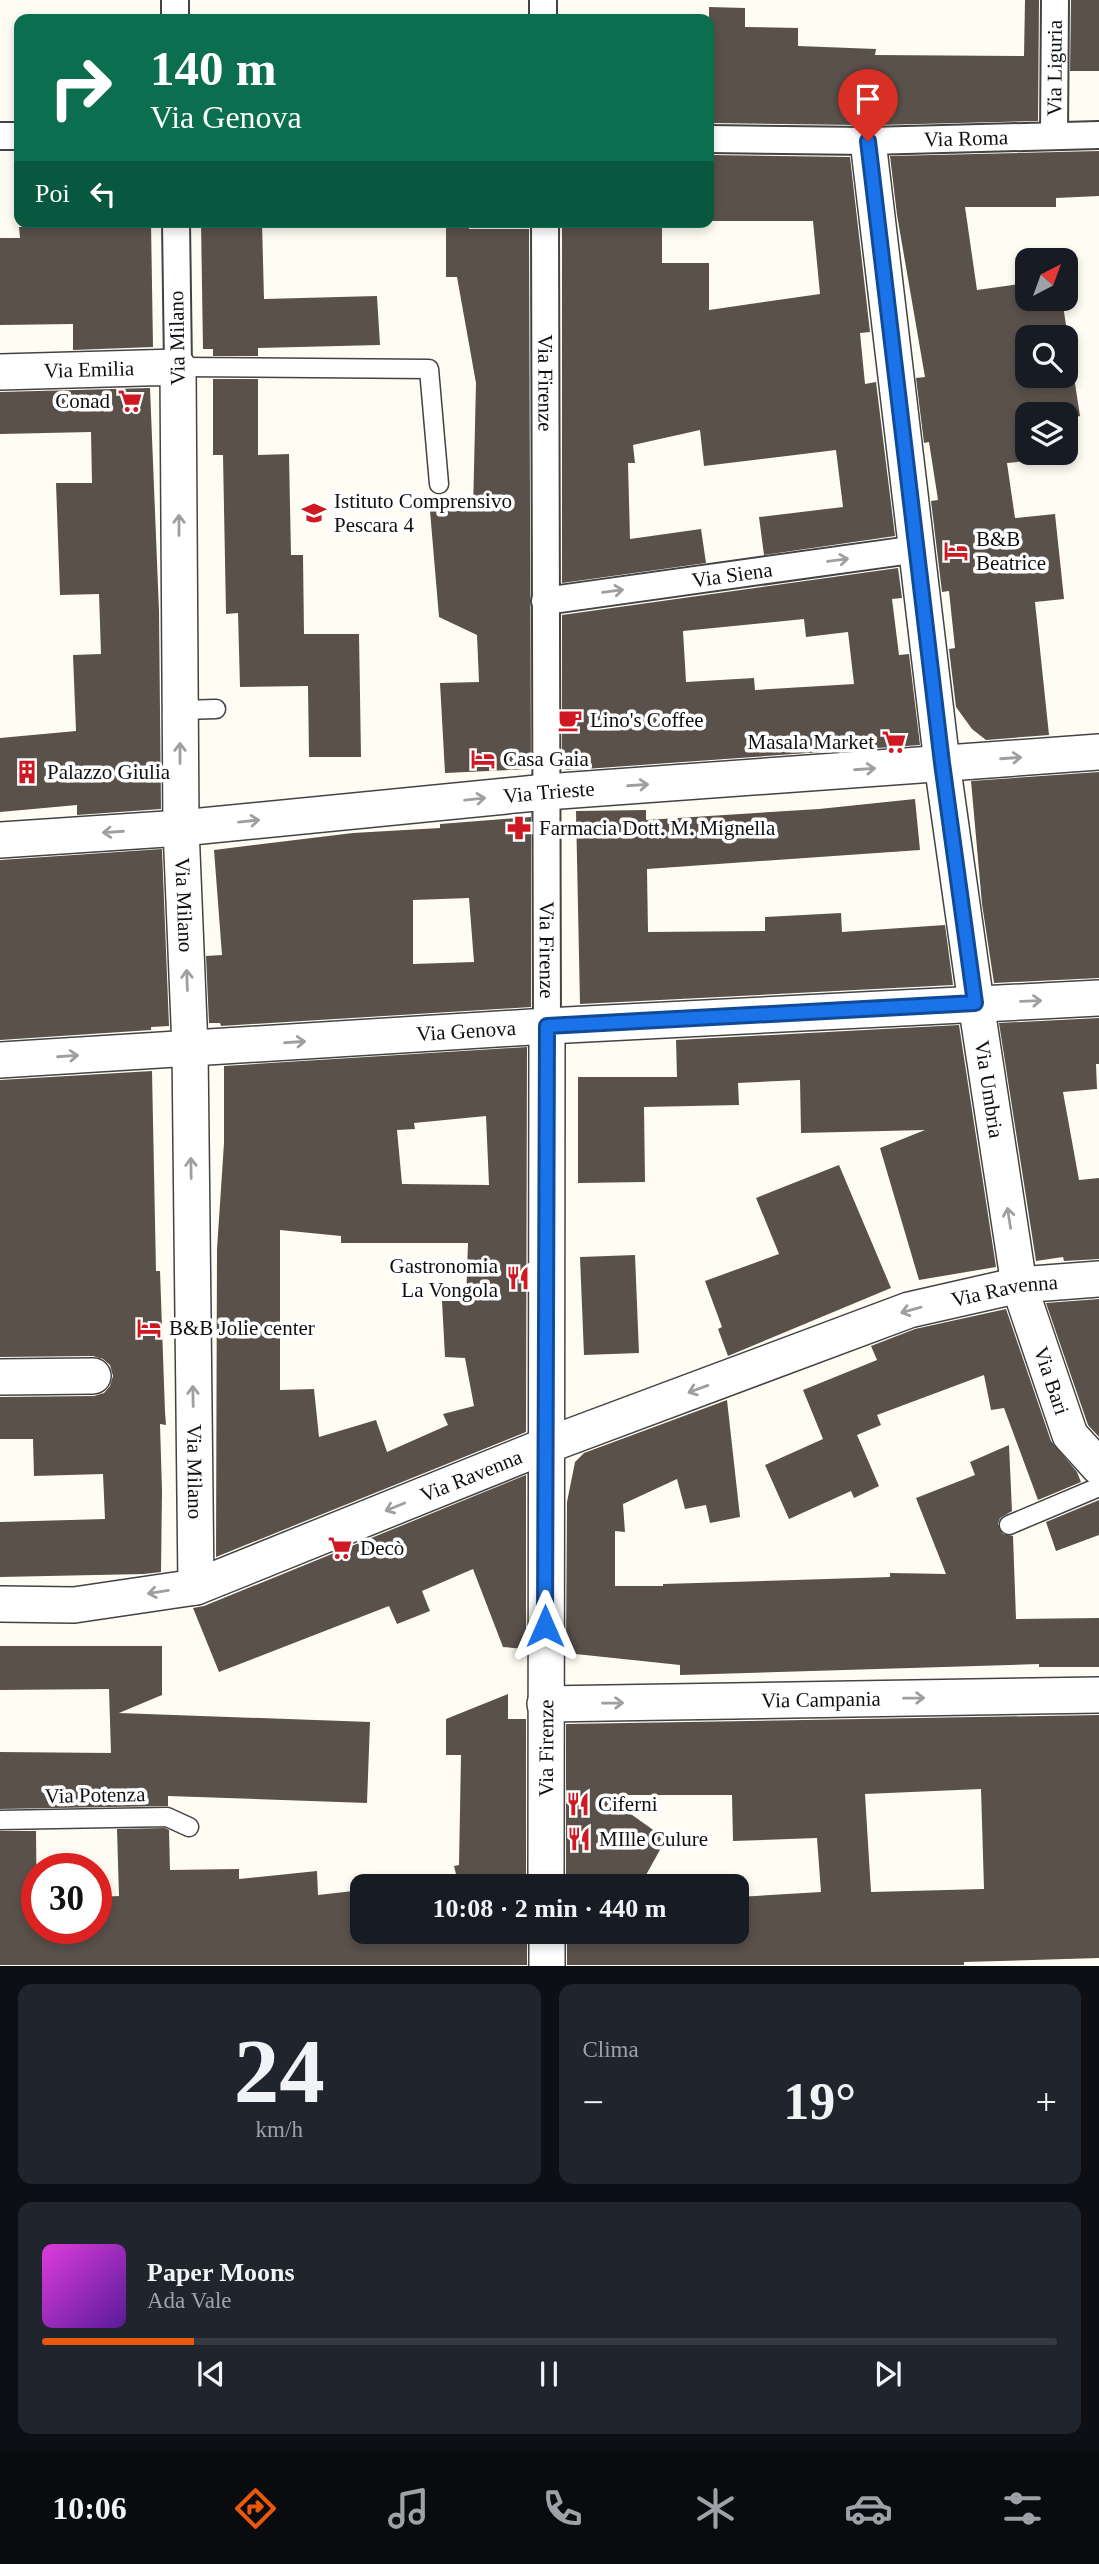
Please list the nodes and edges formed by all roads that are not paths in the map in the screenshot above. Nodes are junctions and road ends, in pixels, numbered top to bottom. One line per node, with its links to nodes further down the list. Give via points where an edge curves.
1 (1055, 0): 3 (street, Via Liguria)
2 (1099, 135): 3 (street, Via Roma)
3 (1054, 136): 5 (street, Via Roma)
4 (714, 139): 5 (street, Via Roma)
5 (868, 141): 11 (street, Via Umbria)
6 (176, 228): 8 (street, Via Milano)
7 (545, 228): 12 (street, Via Firenze)
8 (178, 367): 9 (street, Via Emilia); 10 (lane, via 429,369); 14 (street, Via Milano, one-way to 8)
9 (0, 372)
10 (439, 484)
11 (918, 549): 12 (street, Via Siena, one-way to 11); 16 (street, Via Umbria)
12 (545, 601): 17 (street, Via Firenze)
13 (216, 709): 14 (lane)
14 (180, 710): 18 (street, Via Milano, one-way to 14)
15 (1099, 752): 16 (street, Via Trieste, one-way to 15)
16 (942, 763): 17 (street, Via Trieste, one-way to 16); 21 (street, Via Umbria)
17 (546, 792): 18 (street, Via Trieste, one-way to 17); 22 (street, Via Firenze)
18 (181, 828): 19 (street, Via Trieste, one-way to 19); 23 (street, Via Milano, one-way to 18)
19 (0, 840)
20 (1099, 998): 21 (street, Via Genova, one-way to 20)
21 (975, 1003): 22 (street, Via Genova); 26 (street, Via Umbria, one-way to 21)
22 (547, 1026): 23 (street, Via Genova, one-way to 22); 29 (street, Via Firenze)
23 (190, 1048): 24 (street, Via Genova, one-way to 23); 33 (street, Via Milano, one-way to 23)
24 (0, 1060)
25 (1099, 1279): 26 (street, Via Ravenna)
26 (1020, 1285): 29 (street, Via Ravenna, one-way to 29, via 909,1310); 30 (street, Via Bari, via 1070,1434)
27 (93, 1376): 28 (street)
28 (0, 1377)
29 (545, 1446): 33 (street, Via Ravenna, one-way to 33); 36 (street, Via Firenze)
30 (1099, 1467)
31 (1099, 1487): 32 (lane)
32 (1009, 1525)
33 (195, 1587): 34 (street, Via Ravenna, one-way to 34, via 74,1605)
34 (0, 1604)
35 (1099, 1695): 36 (street, Via Campania, one-way to 35)
36 (545, 1704): 39 (street, Via Firenze)
37 (0, 1820): 38 (lane, Via Potenza, via 167,1816)
38 (188, 1827)
39 (546, 1874)
40 (547, 1944): 41 (street)
41 (547, 1965)

